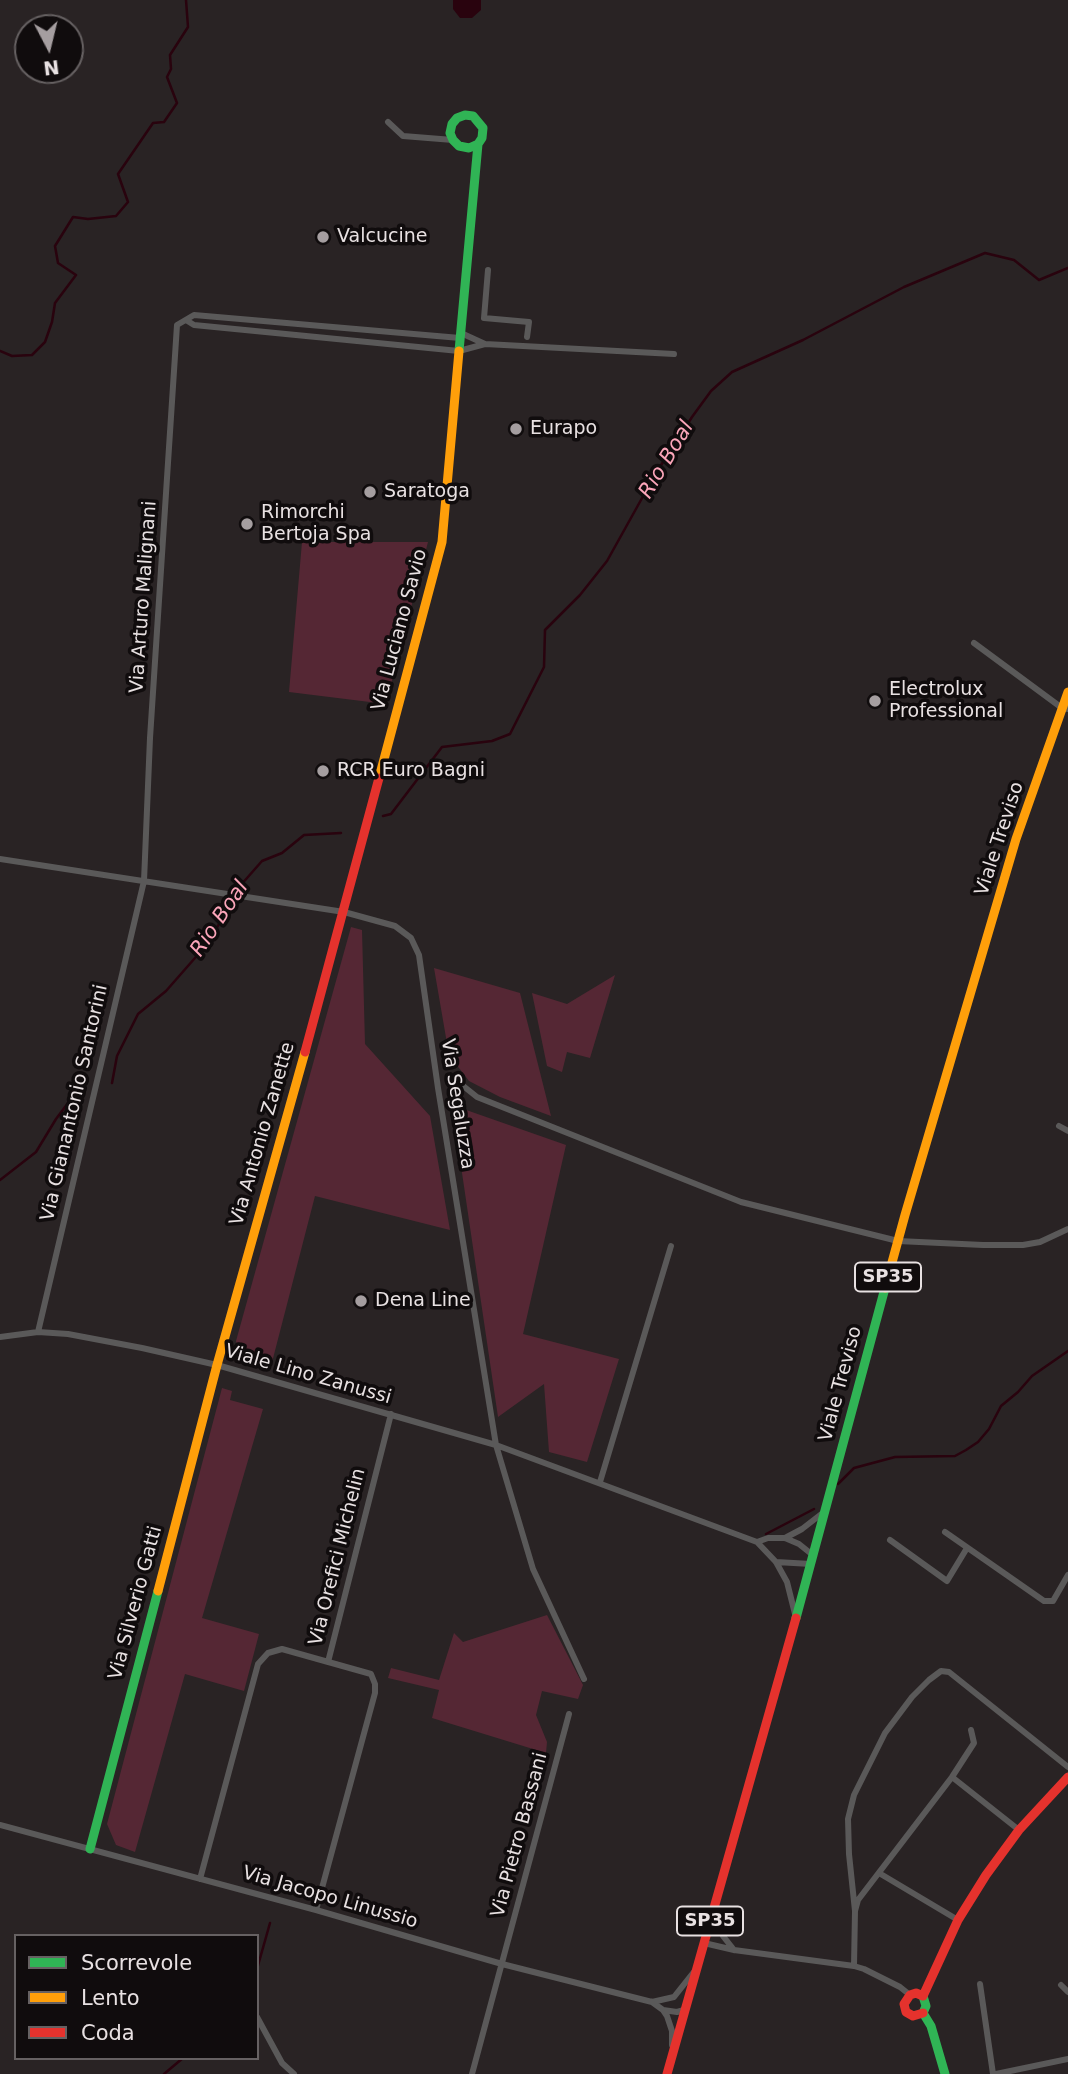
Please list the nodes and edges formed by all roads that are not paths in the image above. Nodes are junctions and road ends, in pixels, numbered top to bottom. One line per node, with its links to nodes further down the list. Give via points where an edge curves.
1 (388, 122): 2 (street, via 403,136)
2 (453, 140): 3 (street, via 459,146); 3 (street, Via Luciano Savio, via 450,133 457,118 473,116 483,128 482,138)
3 (473, 146): 6 (street, Via Luciano Savio, via 476,162)
4 (488, 270): 7 (street, via 484,318 529,322)
5 (186, 320): 6 (street, via 194,315); 9 (street, via 194,325); 15 (street, Via Arturo Malignani, via 177,326)
6 (461, 336): 8 (street); 9 (street, Via Luciano Savio)
7 (527, 337)
8 (485, 344): 9 (street); 10 (street)
9 (459, 351): 16 (street, Via Luciano Savio, via 442,542)
10 (674, 354)
11 (974, 643): 13 (street)
12 (1068, 692): 13 (street, Viale Treviso / SP35)
13 (1065, 708): 21 (street, Viale Treviso / SP35, via 1016,839)
14 (0, 859): 15 (street, Via Segaluzza)
15 (144, 881): 16 (street, Via Segaluzza); 23 (street, Via Gianantonio Santorini)
16 (344, 912): 25 (street, Via Antonio Zanette); 27 (street, Via Segaluzza, via 395,926 411,938 419,955)
17 (457, 1081): 21 (street, via 477,1097 741,1202)
18 (1059, 1126): 19 (street)
19 (1068, 1131)
20 (1068, 1229): 21 (street, via 1023,1245)
21 (898, 1241): 29 (street, Viale Treviso / SP35)
22 (671, 1246): 28 (street)
23 (38, 1332): 24 (street, Viale Lino Zanussi); 25 (street, Viale Lino Zanussi, via 142,1348)
24 (0, 1337)
25 (217, 1366): 26 (street, Viale Lino Zanussi); 48 (street, Via Silverio Gatti)
26 (391, 1414): 27 (street, Viale Lino Zanussi); 39 (street, Via Orefici Michelin)
27 (496, 1445): 28 (street, Viale Lino Zanussi); 40 (street, Via Segaluzza, via 533,1569)
28 (600, 1482): 33 (street, Viale Lino Zanussi)
29 (826, 1511): 31 (street, Viale Lino Zanussi); 35 (street, Viale Treviso / SP35)
30 (945, 1532): 34 (street)
31 (785, 1538): 33 (street, Viale Lino Zanussi); 35 (street, via 799,1544)
32 (890, 1540): 34 (street, via 947,1581)
33 (757, 1542): 36 (street, Viale Lino Zanussi)
34 (967, 1548): 37 (street, via 1044,1601 1053,1601)
35 (812, 1560): 36 (street); 38 (street, Viale Treviso / SP35)
36 (776, 1562): 38 (street, Viale Lino Zanussi, via 787,1582)
37 (1068, 1575)
38 (796, 1618): 51 (street, Viale Treviso / SP35)
39 (328, 1662): 50 (street, Via Orefici Michelin, via 282,1649 257,1664); 52 (street, via 371,1674 375,1684)
40 (584, 1679)
41 (569, 1714): 57 (street, Via Pietro Bassani)
42 (971, 1730): 44 (street, via 974,1743)
43 (1068, 1767): 53 (street, via 949,1672 941,1671 912,1697 885,1733 854,1795 848,1819)
44 (952, 1777): 47 (street); 49 (street)
45 (1068, 1777): 47 (street)
46 (0, 1825): 48 (street, Via Jacopo Linussio)
47 (1018, 1830): 54 (street)
48 (90, 1849): 50 (street, Via Jacopo Linussio)
49 (879, 1873): 53 (street); 54 (street)
50 (200, 1879): 52 (street, Via Jacopo Linussio)
51 (713, 1909): 55 (street, Viale Treviso / SP35); 56 (street)
52 (316, 1910): 57 (street, Via Jacopo Linussio)
53 (855, 1911): 58 (street)
54 (958, 1920): 64 (street)
55 (704, 1943): 56 (street); 59 (street, Viale Treviso / SP35)
56 (734, 1950): 58 (street)
57 (502, 1964): 66 (street, Via Jacopo Linussio); 74 (street, Via Pietro Bassani)
58 (854, 1966): 63 (street)
59 (697, 1968): 65 (street); 68 (street, Viale Treviso / SP35)
60 (980, 1984): 77 (street)
61 (1061, 1985): 62 (street)
62 (1068, 1992)
63 (910, 1995): 64 (street); 69 (street, via 904,2004 906,2012 913,2016)
64 (923, 1996): 69 (street)
65 (669, 2000): 66 (street); 68 (street)
66 (652, 2002): 67 (street)
67 (663, 2010): 68 (street); 71 (street, via 670,2023)
68 (684, 2010): 71 (street, Viale Treviso / SP35)
69 (923, 2013): 76 (street)
70 (259, 2021): 73 (street, via 282,2063)
71 (672, 2055): 75 (street, Viale Treviso / SP35)
72 (1068, 2059): 77 (street)
73 (294, 2074)
74 (472, 2074)
75 (667, 2074)
76 (945, 2074)
77 (995, 2074)

